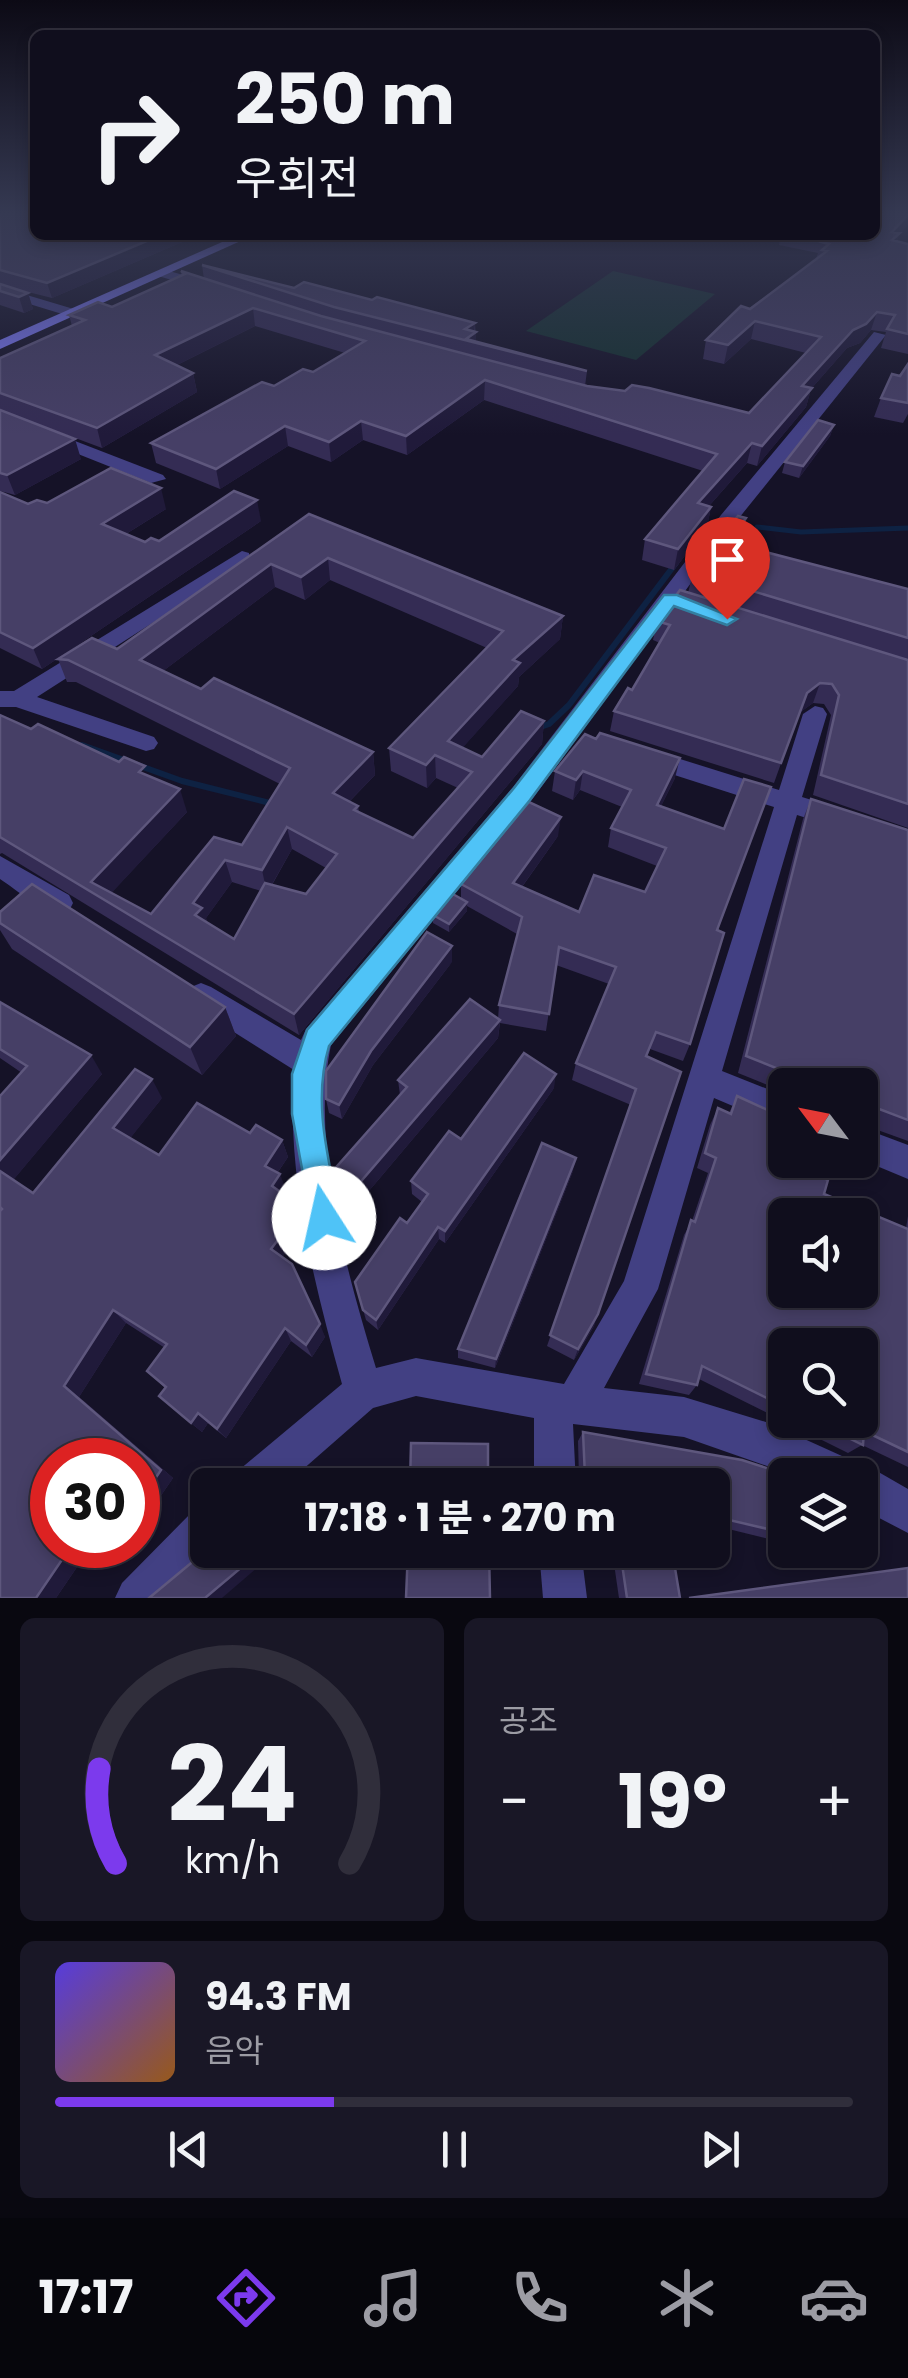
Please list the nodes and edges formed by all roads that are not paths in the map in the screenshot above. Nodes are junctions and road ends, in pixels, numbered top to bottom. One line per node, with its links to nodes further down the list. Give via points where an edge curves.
1 (134, 286): 8 (street)
2 (205, 286): 4 (street)
3 (0, 291): 6 (street)
4 (234, 294)
5 (63, 298): 6 (street)
6 (49, 306): 7 (street); 8 (street)
7 (30, 314)
8 (72, 314): 10 (street)
9 (879, 335): 23 (street, via 728,519 677,601 578,734 334,1015)
10 (0, 345)
11 (0, 418): 12 (street)
12 (157, 479)
13 (242, 557): 14 (street)
14 (9, 699): 16 (street)
15 (815, 714): 18 (street)
16 (146, 744)
17 (621, 750): 18 (street)
18 (785, 802): 19 (street); 24 (street)
19 (873, 828)
20 (0, 866): 21 (street)
21 (91, 924)
22 (173, 977): 23 (street)
23 (308, 1061): 28 (street, via 306,1114 342,1322)
24 (704, 1079): 25 (street); 29 (street, via 640,1289)
25 (768, 1105)
26 (878, 1150): 27 (street)
27 (908, 1162)
28 (363, 1391): 29 (street, via 416,1377); 31 (street)
29 (564, 1402): 30 (street, via 684,1417); 32 (street)
30 (803, 1458)
31 (274, 1468)
32 (557, 1468)
33 (878, 1495): 34 (street)
34 (908, 1512)
35 (190, 1544): 37 (street)
36 (562, 1568): 38 (street)
37 (137, 1598)
38 (564, 1598)

